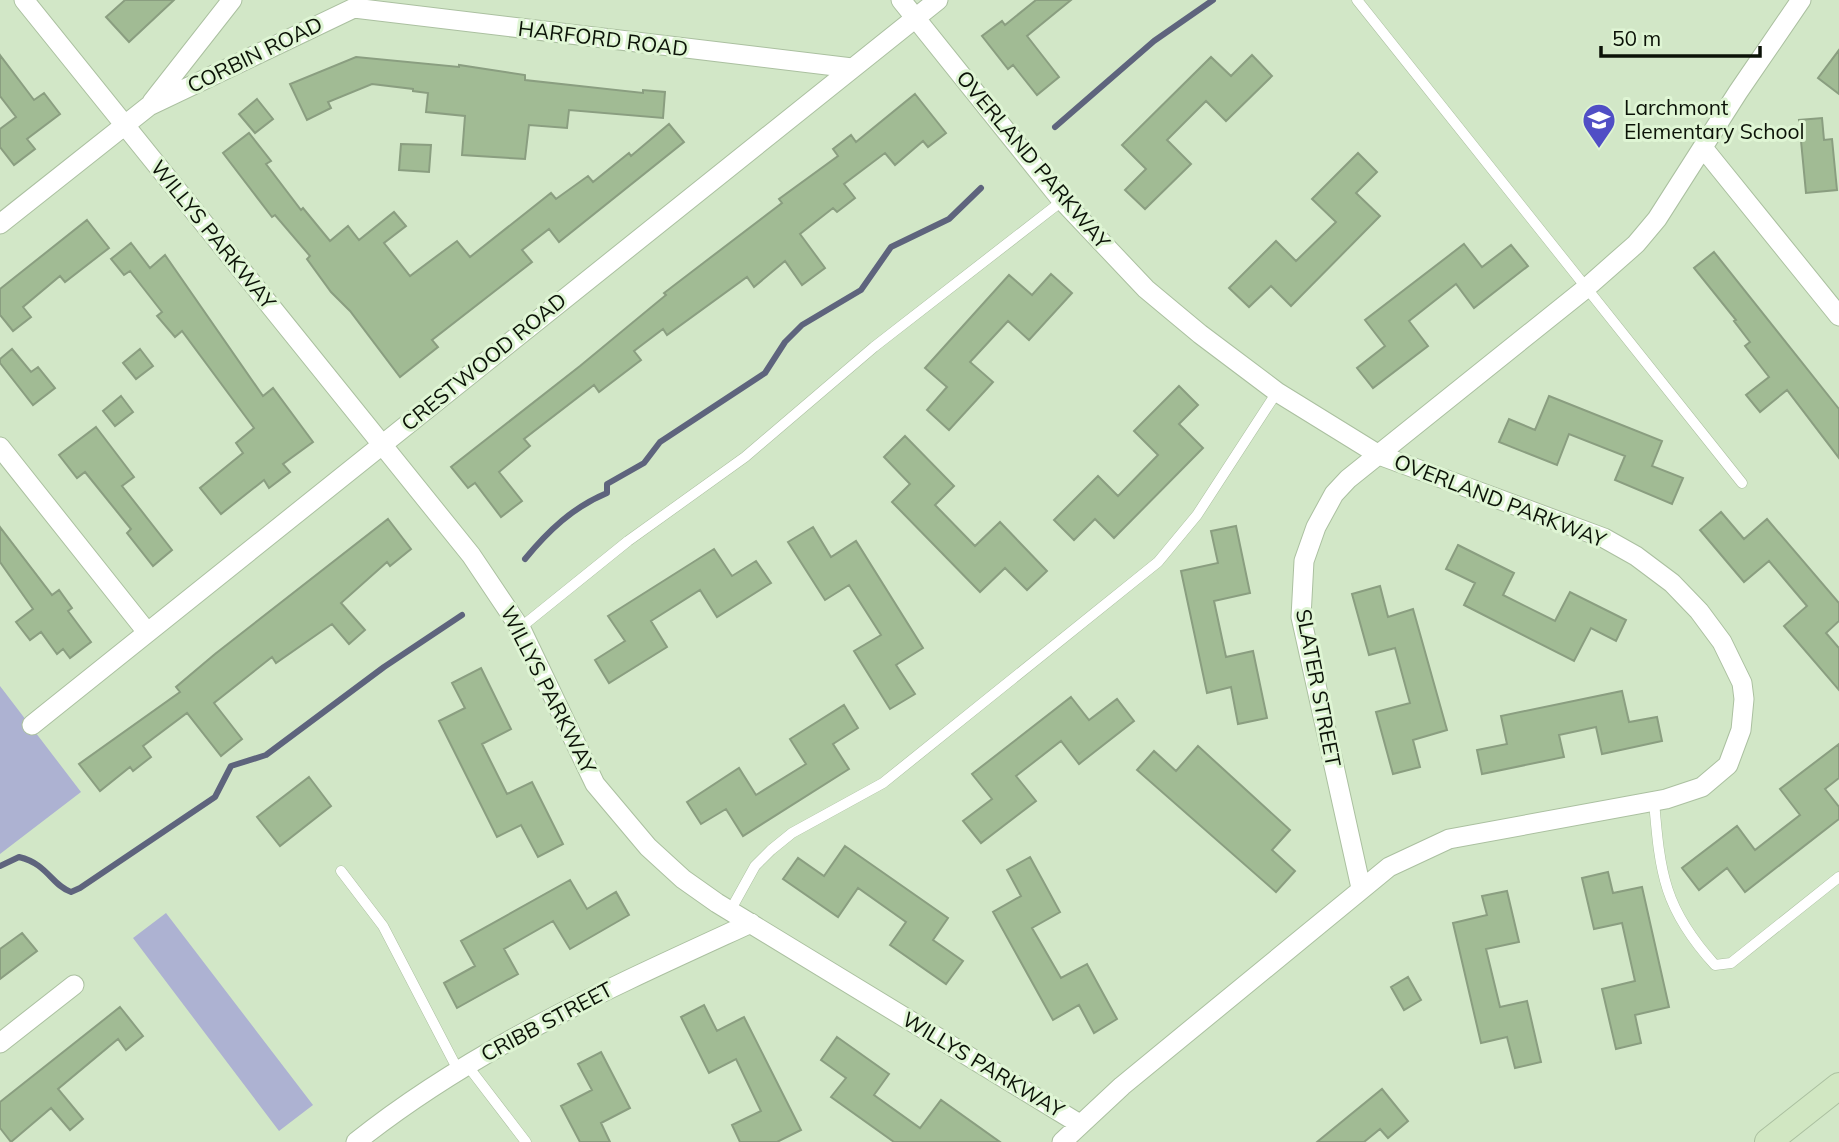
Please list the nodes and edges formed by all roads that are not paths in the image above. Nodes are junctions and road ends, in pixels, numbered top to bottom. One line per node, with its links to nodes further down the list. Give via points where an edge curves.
1 (24, 0): 11 (street, WILLYS PARKWAY)
2 (232, 0): 10 (street, CORBIN ROAD)
3 (901, 0): 8 (street, OVERLAND PARKWAY)
4 (938, 0): 8 (street, CRESTWOOD ROAD)
5 (1357, 0): 15 (lane)
6 (1801, 0): 12 (street, SLATER STREET)
7 (354, 4): 9 (street, HARFORD ROAD); 10 (street, CORBIN ROAD)
8 (915, 18): 9 (street, CRESTWOOD ROAD); 13 (street, OVERLAND PARKWAY)
9 (852, 68): 18 (street, CRESTWOOD ROAD)
10 (149, 106): 11 (street, CORBIN ROAD)
11 (124, 125): 14 (street, CORBIN ROAD); 18 (street, WILLYS PARKWAY)
12 (1704, 149): 15 (street, SLATER STREET, via 1636,244); 16 (street)
13 (1062, 201): 17 (street, OVERLAND PARKWAY, via 1146,289); 22 (lane, via 874,347 745,457 628,541)
14 (0, 224)
15 (1585, 289): 20 (street, SLATER STREET); 21 (lane)
16 (1839, 316)
17 (1277, 392): 20 (street, OVERLAND PARKWAY); 29 (lane, via 1197,515 1158,562 883,783 792,833 771,850 755,866)
18 (381, 445): 22 (street, WILLYS PARKWAY, via 471,555); 23 (street, CRESTWOOD ROAD)
19 (0, 447): 23 (street)
20 (1379, 455): 25 (street, OVERLAND PARKWAY, via 1604,538 1672,583 1699,611 1722,642 1742,683 1741,730 1728,765 1716,776 1702,787); 28 (street, SLATER STREET, via 1334,494 1316,527 1300,582 1301,617)
21 (1742, 483)
22 (520, 628): 29 (street, WILLYS PARKWAY, via 596,784 648,847)
23 (147, 632): 24 (street, CRESTWOOD ROAD)
24 (32, 725)
25 (1654, 801): 27 (lane, via 1658,852 1670,902 1690,937 1715,965 1731,963); 28 (street, OVERLAND PARKWAY, via 1449,839 1389,867)
26 (341, 871): 33 (lane, via 383,926)
27 (1839, 877)
28 (1361, 888): 35 (street)
29 (730, 911): 30 (street, WILLYS PARKWAY)
30 (751, 923): 33 (street, CRIBB STREET, via 554,1016); 35 (street, WILLYS PARKWAY)
31 (74, 985): 32 (street)
32 (0, 1043)
33 (462, 1067): 37 (street, CRIBB STREET); 38 (lane)
34 (1839, 1086): 36 (main road)
35 (1079, 1123): 39 (street)
36 (1773, 1141)
37 (356, 1142)
38 (526, 1142)
39 (1062, 1142)

